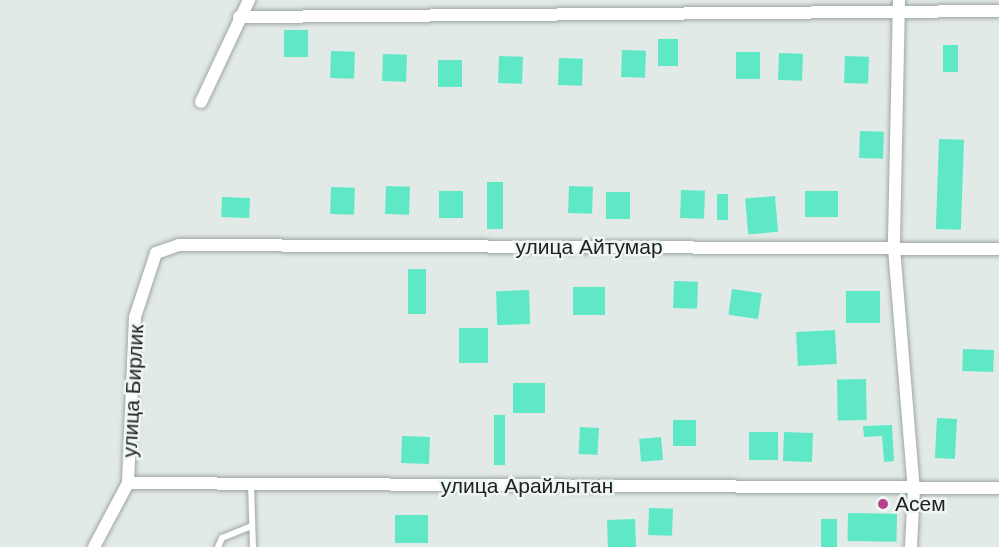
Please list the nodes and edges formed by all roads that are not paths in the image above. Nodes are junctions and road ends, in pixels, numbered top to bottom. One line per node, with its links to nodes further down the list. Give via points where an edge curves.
1 (249, 0): 4 (street)
2 (899, 5): 3 (street); 4 (street); 7 (street)
3 (999, 11)
4 (239, 17): 5 (street)
5 (201, 102)
6 (179, 245): 7 (street, улица Айтумар); 9 (street, улица Бирлик, via 156,253 135,317)
7 (894, 248): 8 (street, улица Айтумар); 12 (street)
8 (999, 249)
9 (128, 483): 10 (street, улица Арайлытан); 14 (street)
10 (251, 484): 12 (street, улица Арайлытан); 13 (lane)
11 (999, 488): 12 (street, улица Арайлытан)
12 (914, 489): 17 (street)
13 (252, 526): 15 (lane, via 222,538); 16 (lane)
14 (94, 547)
15 (218, 547)
16 (253, 547)
17 (911, 547)

